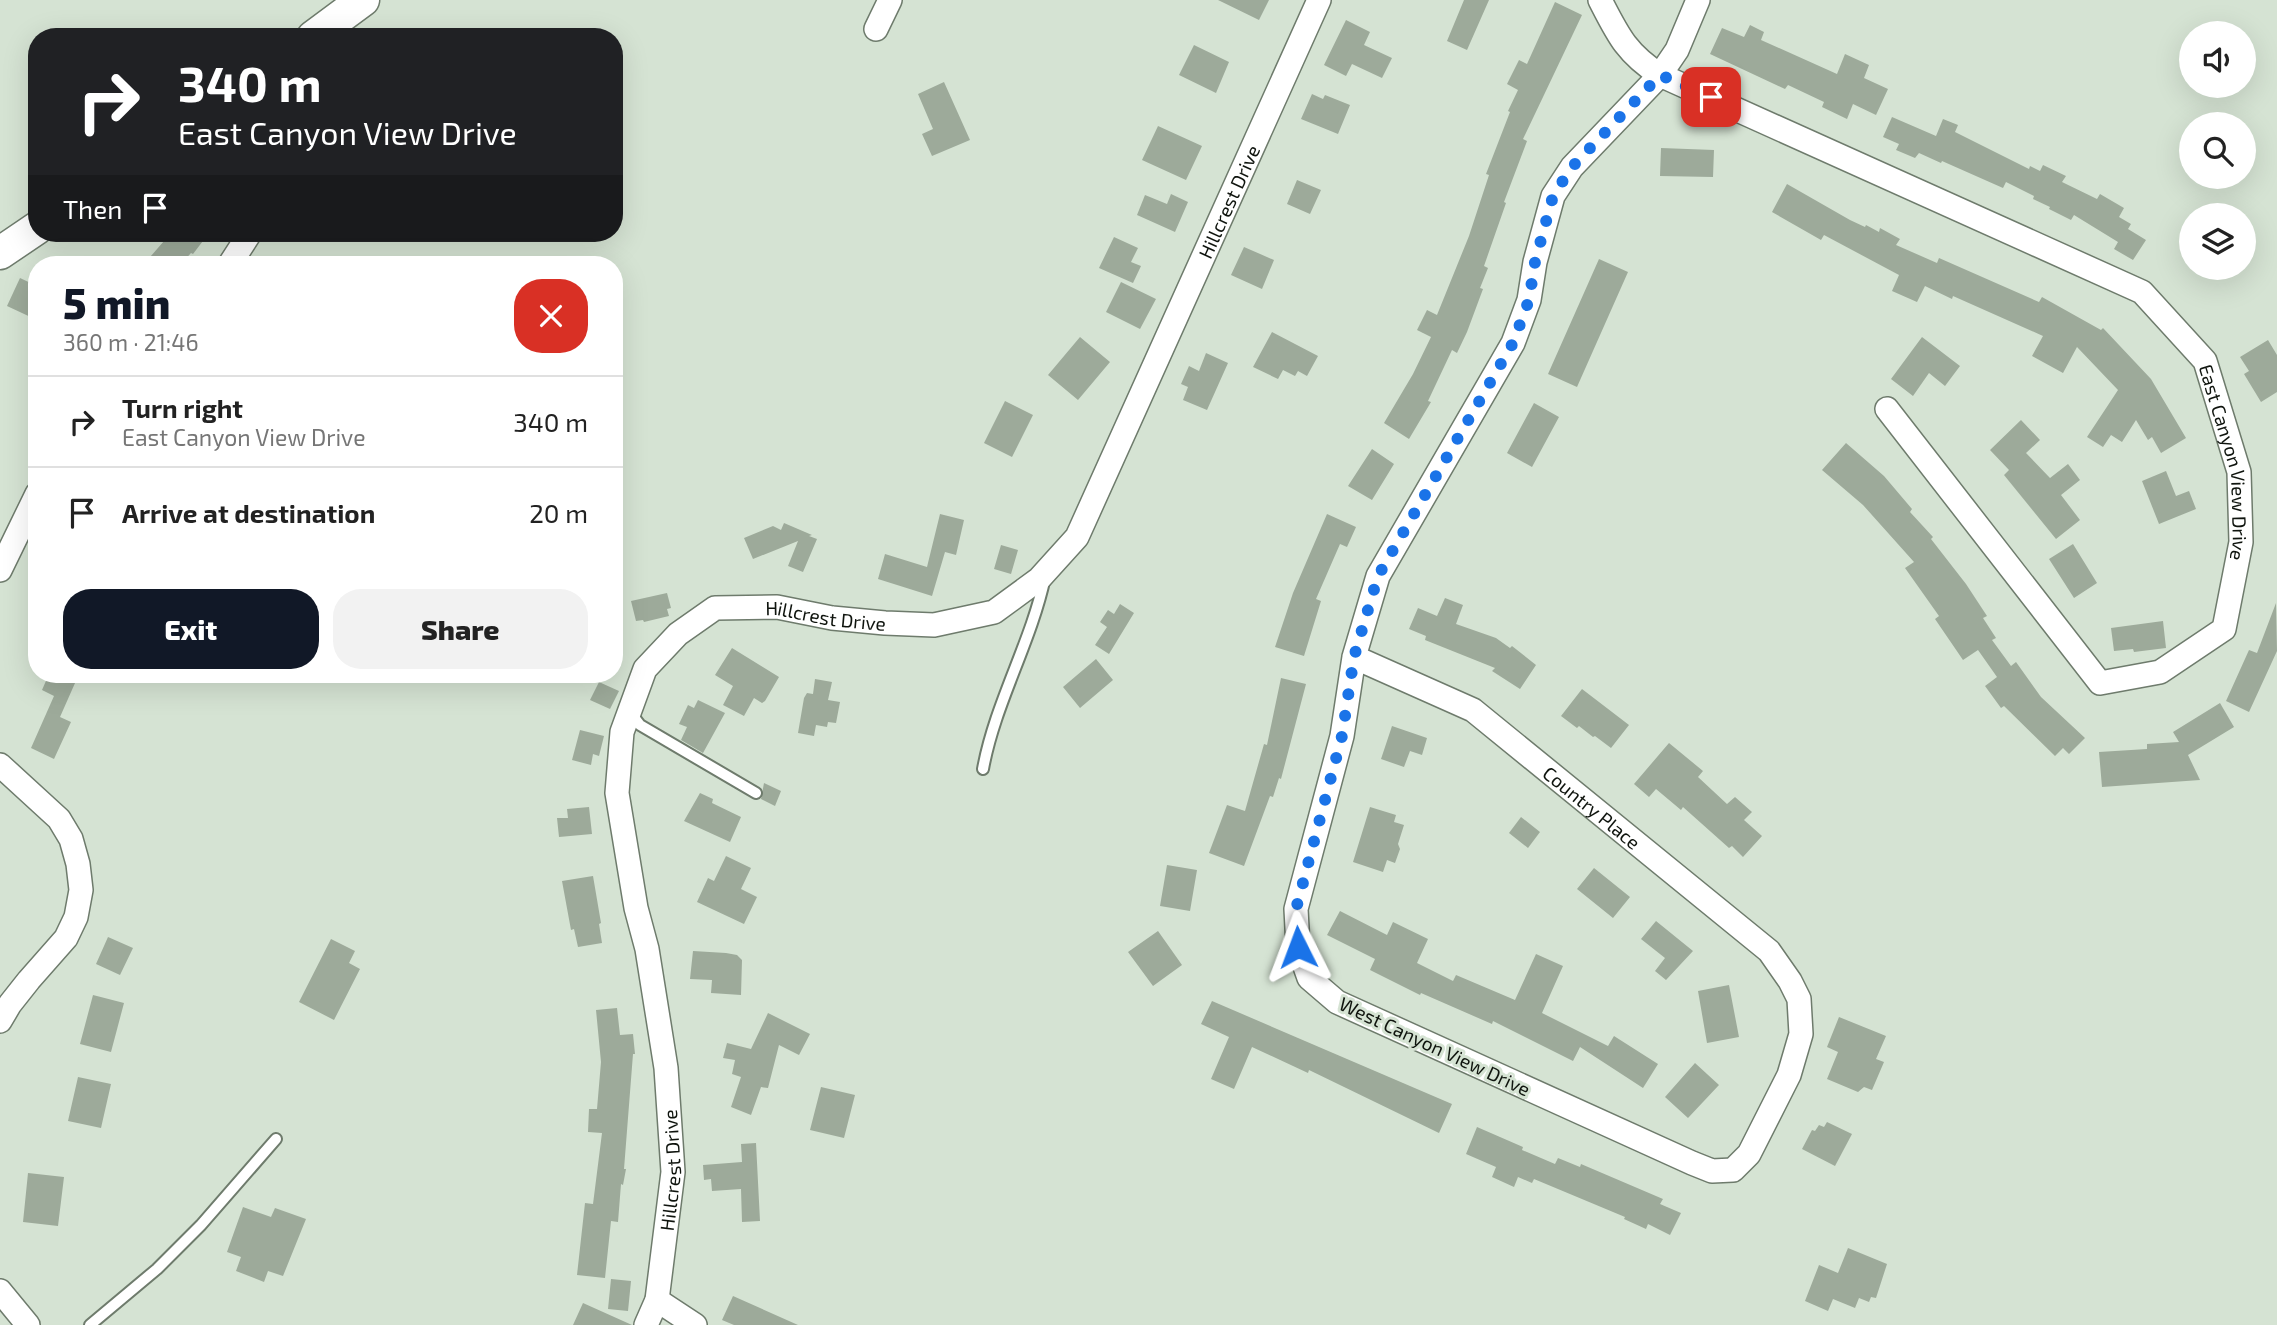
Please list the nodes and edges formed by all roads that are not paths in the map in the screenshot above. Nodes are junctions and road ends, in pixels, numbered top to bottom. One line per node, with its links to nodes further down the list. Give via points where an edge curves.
1 (363, 0): 6 (street)
2 (890, 0): 7 (street)
3 (1319, 0): 14 (street, Hillcrest Drive, via 1077,537)
4 (1600, 0): 8 (street, East Canyon View Drive, via 1637,60)
5 (1698, 0): 8 (street, West Canyon View Drive, via 1677,50)
6 (325, 28)
7 (876, 29)
8 (1660, 75): 11 (street, East Canyon View Drive, via 2142,292 2205,361 2239,472 2241,542 2224,629 2160,672 2101,683); 15 (street, West Canyon View Drive, via 1572,167 1553,196 1529,300 1513,343 1378,576)
9 (28, 234): 10 (street)
10 (0, 253)
11 (1887, 409)
12 (28, 512): 13 (street)
13 (0, 570)
14 (1046, 571): 16 (street, Hillcrest Drive, via 994,612 934,625 832,618 777,607 715,608 678,634 645,669); 18 (lane, via 1028,636 988,739)
15 (1354, 657): 20 (street, Country Place, via 1473,710 1769,951); 20 (street, West Canyon View Drive, via 1342,736 1296,909 1298,947 1309,978 1337,1002 1712,1171 1733,1170 1749,1154 1783,1086 1801,1034)
16 (630, 712): 19 (lane, via 640,725); 24 (street, Hillcrest Drive, via 622,732 617,793 666,1068 673,1172)
17 (0, 765): 21 (street, via 59,819 71,839 81,890 66,937)
18 (983, 769)
19 (756, 793)
20 (1799, 999)
21 (0, 1021)
22 (276, 1139): 26 (lane, via 157,1269)
23 (0, 1291): 25 (street)
24 (657, 1300): 27 (street, Hillcrest Drive); 28 (street)
25 (27, 1325)
26 (90, 1325)
27 (646, 1325)
28 (695, 1325)

